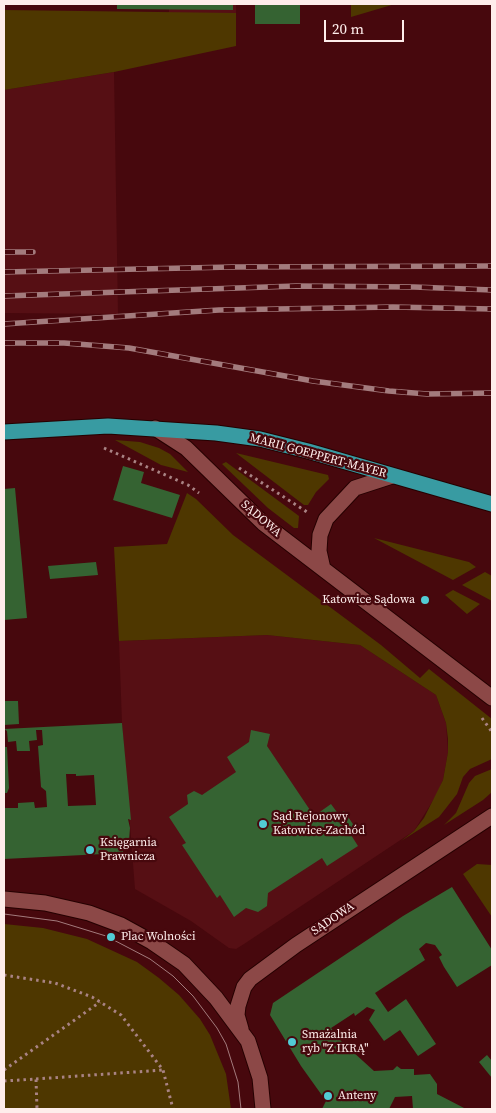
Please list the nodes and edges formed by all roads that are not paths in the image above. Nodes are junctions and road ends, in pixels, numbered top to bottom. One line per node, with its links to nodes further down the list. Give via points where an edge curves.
1 (155, 428): 2 (main road, via 108,426); 3 (main road, MARII GOEPPERT-MAYER, via 260,439); 5 (street, SĄDOWA, via 186,448 263,522)
2 (4, 432)
3 (392, 476): 4 (main road, MARII GOEPPERT-MAYER); 5 (street, MARII GOEPPERT-MAYER, via 355,488 326,519 320,535)
4 (492, 504)
5 (323, 569): 6 (street, SĄDOWA)
6 (492, 698)
7 (492, 816): 9 (street, SĄDOWA, via 296,945 250,979 238,1006)
8 (4, 899): 9 (street, via 45,903 90,913 152,942 184,964 216,998)
9 (242, 1033): 10 (street, via 256,1060)
10 (263, 1109)

